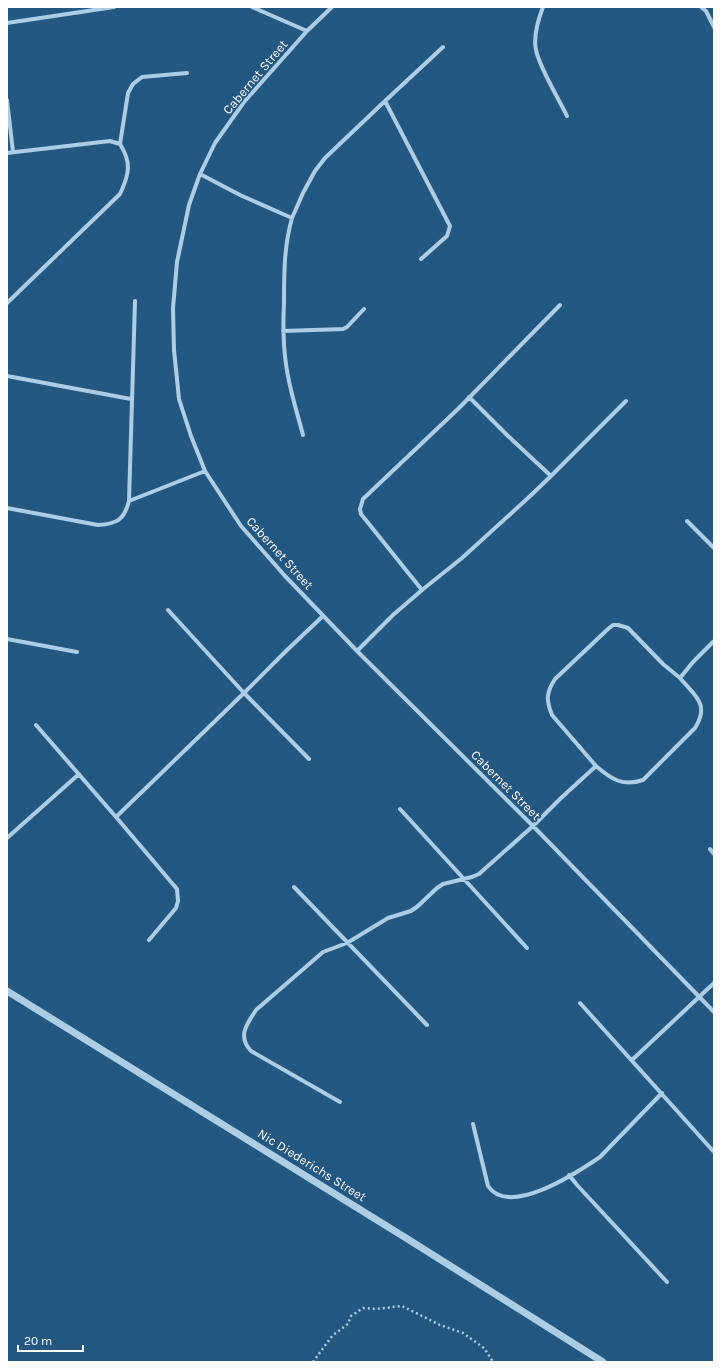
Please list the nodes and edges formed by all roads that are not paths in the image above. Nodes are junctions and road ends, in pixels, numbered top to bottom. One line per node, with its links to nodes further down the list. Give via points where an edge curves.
1 (114, 7): 7 (street)
2 (252, 7): 9 (street)
3 (332, 7): 9 (street, Cabernet Street)
4 (543, 7): 14 (street, via 536,35 536,49 539,61)
5 (701, 7): 6 (street)
6 (706, 9): 8 (street)
7 (7, 23)
8 (714, 27)
9 (307, 31): 18 (street, Cabernet Street, via 244,102 215,143)
10 (443, 46): 13 (street)
11 (187, 73): 15 (street, via 142,77 133,84 128,92)
12 (7, 100): 16 (street)
13 (385, 101): 19 (street, via 325,158 303,193); 20 (street, via 450,226 447,236)
14 (567, 116)
15 (120, 144): 16 (street, via 110,141); 22 (street, via 127,154 128,167 127,179 120,194)
16 (13, 152): 17 (street)
17 (7, 153)
18 (200, 174): 19 (street); 31 (street, Cabernet Street, via 182,232 176,262 173,308 179,399)
19 (292, 218): 25 (street, via 284,265)
20 (421, 259)
21 (135, 300): 28 (street)
22 (7, 303)
23 (560, 305): 27 (street)
24 (364, 308): 25 (street, via 347,327)
25 (283, 331): 30 (street, via 290,385)
26 (7, 376): 28 (street)
27 (469, 397): 32 (street); 37 (street, via 363,500 361,506 361,514)
28 (131, 399): 33 (street)
29 (626, 401): 32 (street)
30 (303, 435)
31 (205, 471): 33 (street); 39 (street, Cabernet Street, via 241,526)
32 (551, 476): 37 (street, via 462,558)
33 (129, 501): 34 (street, via 123,517 117,522 98,525)
34 (7, 508)
35 (687, 521): 36 (street)
36 (714, 548)
37 (422, 590): 42 (street)
38 (168, 610): 45 (street)
39 (323, 616): 42 (street, Cabernet Street); 45 (street)
40 (7, 639): 43 (street)
41 (714, 641): 44 (street)
42 (357, 651): 52 (street, Cabernet Street)
43 (77, 652)
44 (680, 678): 48 (street, via 701,704 700,720 695,728 643,780 627,783 618,781 608,777); 48 (street, via 628,628 613,625 555,680 547,697 552,715)
45 (244, 693): 47 (street); 51 (street)
46 (36, 725): 49 (street)
47 (309, 759)
48 (596, 766): 52 (street)
49 (79, 774): 51 (street); 53 (street)
50 (400, 809): 56 (street)
51 (116, 817): 58 (street, via 177,889 176,908)
52 (533, 826): 56 (street, via 479,874); 63 (street, Cabernet Street)
53 (7, 838)
54 (710, 849): 55 (street)
55 (714, 854)
56 (464, 878): 59 (street, via 443,884 411,911 388,918); 60 (street)
57 (294, 887): 59 (street)
58 (149, 940)
59 (347, 943): 66 (street); 69 (street, via 323,952 256,1010 245,1030 244,1039 251,1051)
60 (527, 948)
61 (714, 983): 63 (street)
62 (7, 991): 74 (street, Nic Diederichs Street)
63 (699, 997): 65 (street, Cabernet Street); 67 (street)
64 (580, 1003): 67 (street)
65 (714, 1012)
66 (427, 1025)
67 (632, 1060): 68 (street)
68 (662, 1093): 71 (street); 72 (street, via 600,1157)
69 (340, 1102)
70 (473, 1124): 72 (street, via 488,1186 497,1195 527,1196)
71 (714, 1152)
72 (569, 1175): 73 (street)
73 (667, 1282)
74 (604, 1362)

